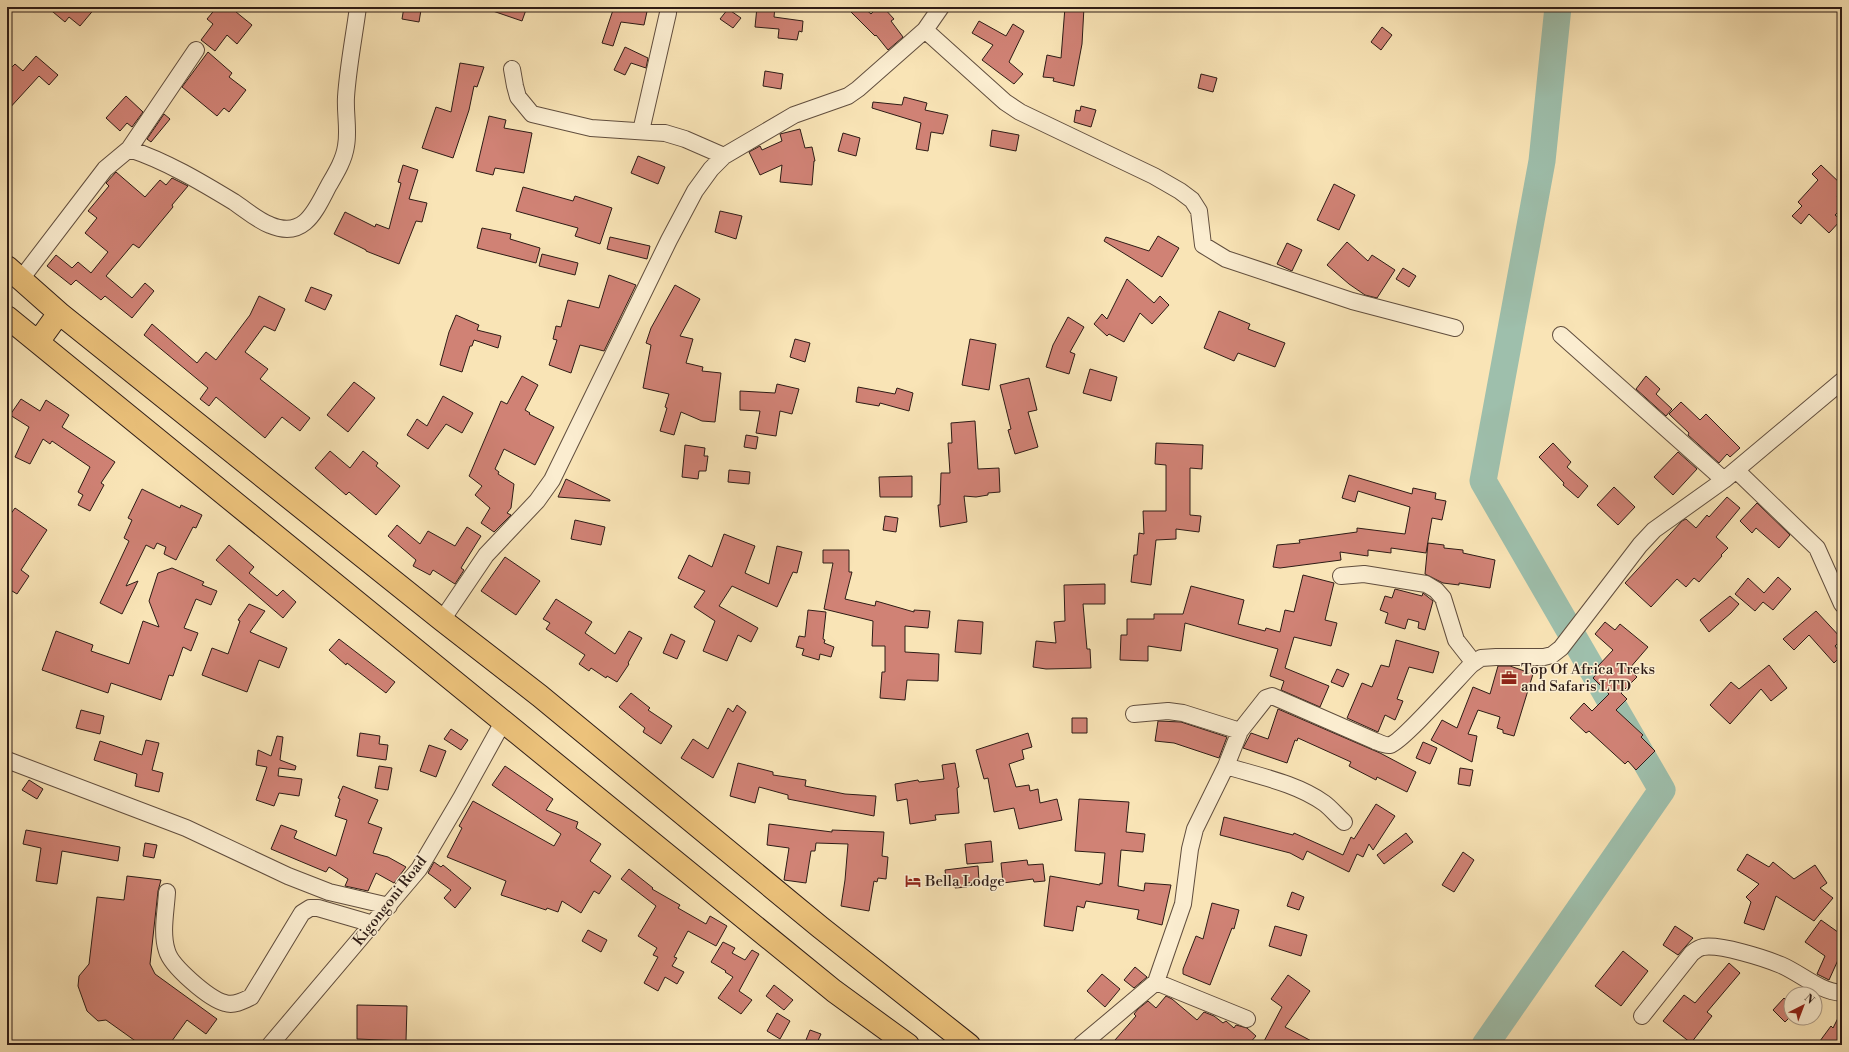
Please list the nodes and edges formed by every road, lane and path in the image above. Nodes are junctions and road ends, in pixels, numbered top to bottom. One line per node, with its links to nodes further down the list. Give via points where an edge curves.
1 (358, 7): 8 (street, via 346,98 346,146 342,162 312,216 304,223 294,228 280,229 268,224 174,168)
2 (668, 7): 7 (street)
3 (941, 7): 4 (street)
4 (925, 30): 9 (street, via 848,96 794,115); 13 (street, via 1005,102 1020,112 1154,176 1192,200 1199,211 1203,245 1226,259 1352,301)
5 (196, 50): 8 (street)
6 (512, 69): 7 (street, via 518,97 532,114 591,128)
7 (641, 131): 9 (street, via 674,135)
8 (129, 149): 10 (street, via 106,169)
9 (724, 156): 21 (street, via 695,191 552,480 537,501 486,555)
10 (14, 273): 11 (highway)
11 (59, 313): 15 (highway); 21 (highway)
12 (7, 317): 15 (highway)
13 (1455, 328)
14 (1561, 336): 18 (street)
15 (38, 342): 24 (highway)
16 (1842, 381): 17 (street)
17 (1736, 470): 18 (street); 20 (street, via 1817,548)
18 (1724, 480): 22 (street, via 1654,530 1561,648 1552,655 1538,658 1481,658)
19 (1341, 576): 22 (street, via 1364,574 1426,584 1436,590 1443,598 1456,640)
20 (1842, 604)
21 (442, 620): 38 (highway, via 546,701 820,927)
22 (1474, 663): 25 (street, via 1408,731 1389,745 1272,696 1261,702)
23 (1134, 714): 25 (street, via 1168,711 1183,713)
24 (502, 722): 30 (street, Kigongoni Road, via 419,869); 37 (highway, via 834,991)
25 (1240, 731): 27 (street)
26 (7, 760): 30 (street, via 186,828 288,876 329,892)
27 (1226, 766): 28 (street, via 1288,785 1312,796 1324,803); 32 (street, via 1195,829 1183,904)
28 (1344, 822)
29 (167, 892): 31 (street, via 167,952 174,964 210,995 225,1003 237,1003 251,996 302,913 310,908)
30 (389, 906): 31 (street, Kigongoni Road)
31 (373, 924): 36 (street, Kigongoni Road)
32 (1156, 982): 35 (street); 39 (street)
33 (1842, 993): 34 (street, via 1831,992 1810,983 1782,966 1726,949 1705,947 1692,953)
34 (1642, 1016)
35 (1247, 1019)
36 (270, 1045)
37 (908, 1045)
38 (969, 1045)
39 (1081, 1045)

